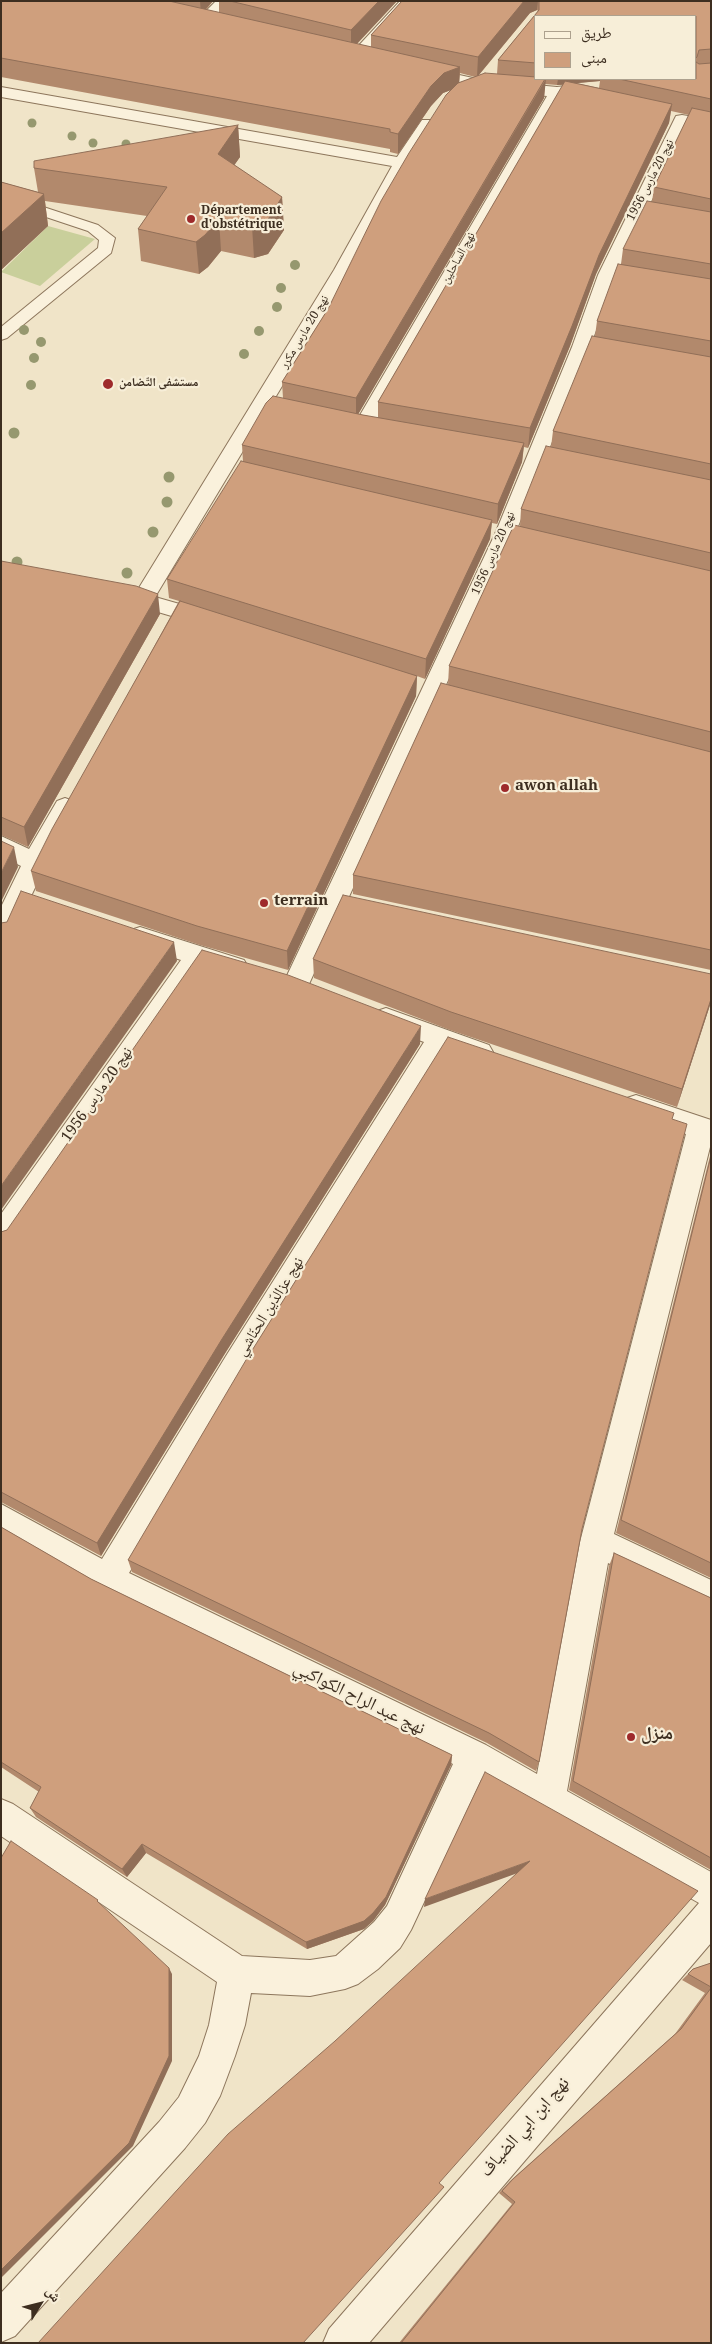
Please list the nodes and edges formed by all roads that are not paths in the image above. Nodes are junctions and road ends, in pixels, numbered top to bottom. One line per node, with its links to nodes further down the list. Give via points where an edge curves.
1 (225, 1): 4 (street)
2 (409, 1): 7 (street)
3 (187, 17): 4 (street)
4 (205, 21): 5 (street)
5 (224, 25)
6 (337, 54): 7 (street)
7 (356, 58): 8 (street)
8 (375, 62)
9 (404, 68): 11 (street)
10 (494, 70): 11 (street)
11 (482, 85): 14 (street); 17 (street, نهج 20 مارس مكرر, via 444,104)
12 (604, 87): 14 (street)
13 (1, 92): 17 (street)
14 (557, 92): 15 (street); 20 (street, نهج الساحلين)
15 (615, 105)
16 (682, 120): 29 (street, نهج 20 مارس 1956, via 616,277 590,349 537,457 432,691 305,988)
17 (402, 163): 22 (street, نهج 20 مارس مكرر, via 271,407)
18 (1, 197): 19 (lane, via 93,228 106,238 106,250)
19 (1, 336)
20 (364, 427)
21 (106, 590): 22 (street)
22 (144, 599): 23 (street, via 171,618)
23 (233, 628)
24 (75, 788): 26 (street)
25 (1, 845): 26 (street)
26 (36, 863): 28 (street, via 29,900)
27 (113, 928): 29 (street)
28 (1, 933)
29 (197, 956): 35 (street, نهج 20 مارس 1956)
30 (368, 1011): 31 (street)
31 (440, 1038): 32 (street); 38 (street, نهج عزالدّين الحنّاشي, via 236,1365)
32 (503, 1060)
33 (611, 1097): 34 (street)
34 (706, 1130): 37 (street)
35 (1, 1236)
36 (1, 1519): 38 (street, نهج عبد الراح الكواكبي)
37 (596, 1542): 39 (street); 41 (street)
38 (108, 1579): 40 (street, نهج عبد الراح الكواكبي)
39 (711, 1596)
40 (474, 1757): 41 (street, نهج عبد الراح الكواكبي); 45 (street, via 399,1918 365,1956 345,1971 328,1976)
41 (549, 1799): 43 (street, نهج عبد الراح الكواكبي)
42 (3, 1820): 45 (street)
43 (711, 1891)
44 (711, 1916): 47 (street, نهج ابن ابي الضياف)
45 (236, 1974): 46 (street, via 227,2025 217,2056 192,2110)
46 (1, 2322)
47 (343, 2343)

